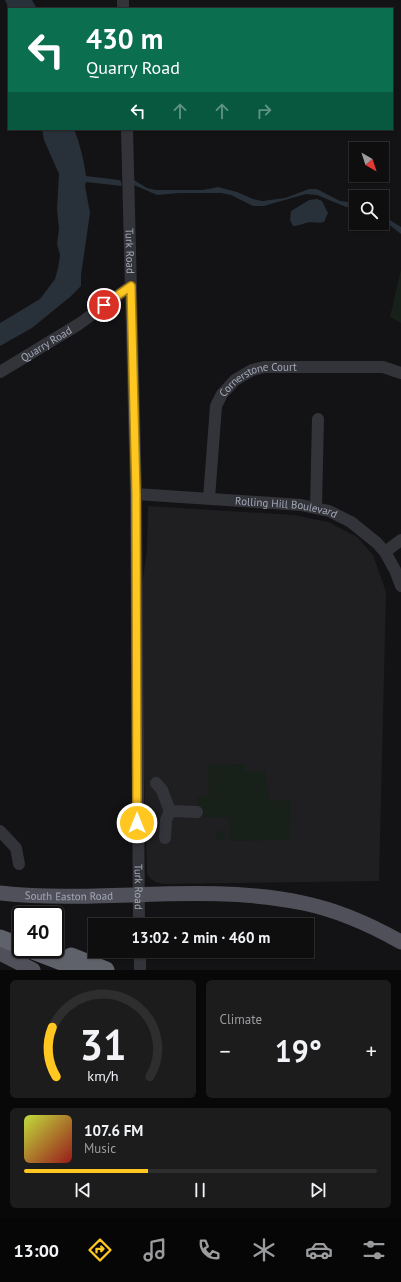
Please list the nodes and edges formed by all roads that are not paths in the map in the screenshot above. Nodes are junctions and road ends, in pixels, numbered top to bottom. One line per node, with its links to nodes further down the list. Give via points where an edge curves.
1 (127, 130): 2 (street, Turk Road)
2 (131, 286): 3 (street, Quarry Road, via 79,324); 6 (street, Turk Road)
3 (0, 372)
4 (401, 373): 7 (street, Cornerstone Court, via 383,367 264,367 243,375 226,388 216,406)
5 (318, 419): 8 (street)
6 (136, 494): 7 (street, Rolling Hill Boulevard); 19 (street, Turk Road)
7 (209, 498): 8 (street, Rolling Hill Boulevard)
8 (316, 506): 10 (street, Rolling Hill Boulevard, via 351,522)
9 (401, 540): 10 (street)
10 (385, 552): 11 (street, Rolling Hill Boulevard)
11 (401, 586)
12 (156, 784): 13 (street, via 162,790)
13 (170, 811): 14 (street); 16 (street, via 166,820)
14 (197, 812)
15 (0, 831): 17 (street, via 16,848)
16 (165, 838)
17 (19, 864)
18 (0, 893): 19 (main road, South Easton Road, via 61,896)
19 (138, 894): 20 (street, Turk Road); 24 (main road, South Easton Road, via 245,895 304,903 367,925)
20 (139, 918)
21 (0, 926): 22 (highway)
22 (12, 931)
23 (0, 938): 25 (highway)
24 (401, 942)
25 (12, 943)
26 (0, 953): 30 (main road)
27 (64, 953): 32 (highway)
28 (51, 958): 31 (highway)
29 (140, 958): 33 (street)
30 (33, 970)
31 (82, 970)
32 (106, 970)
33 (140, 970)

